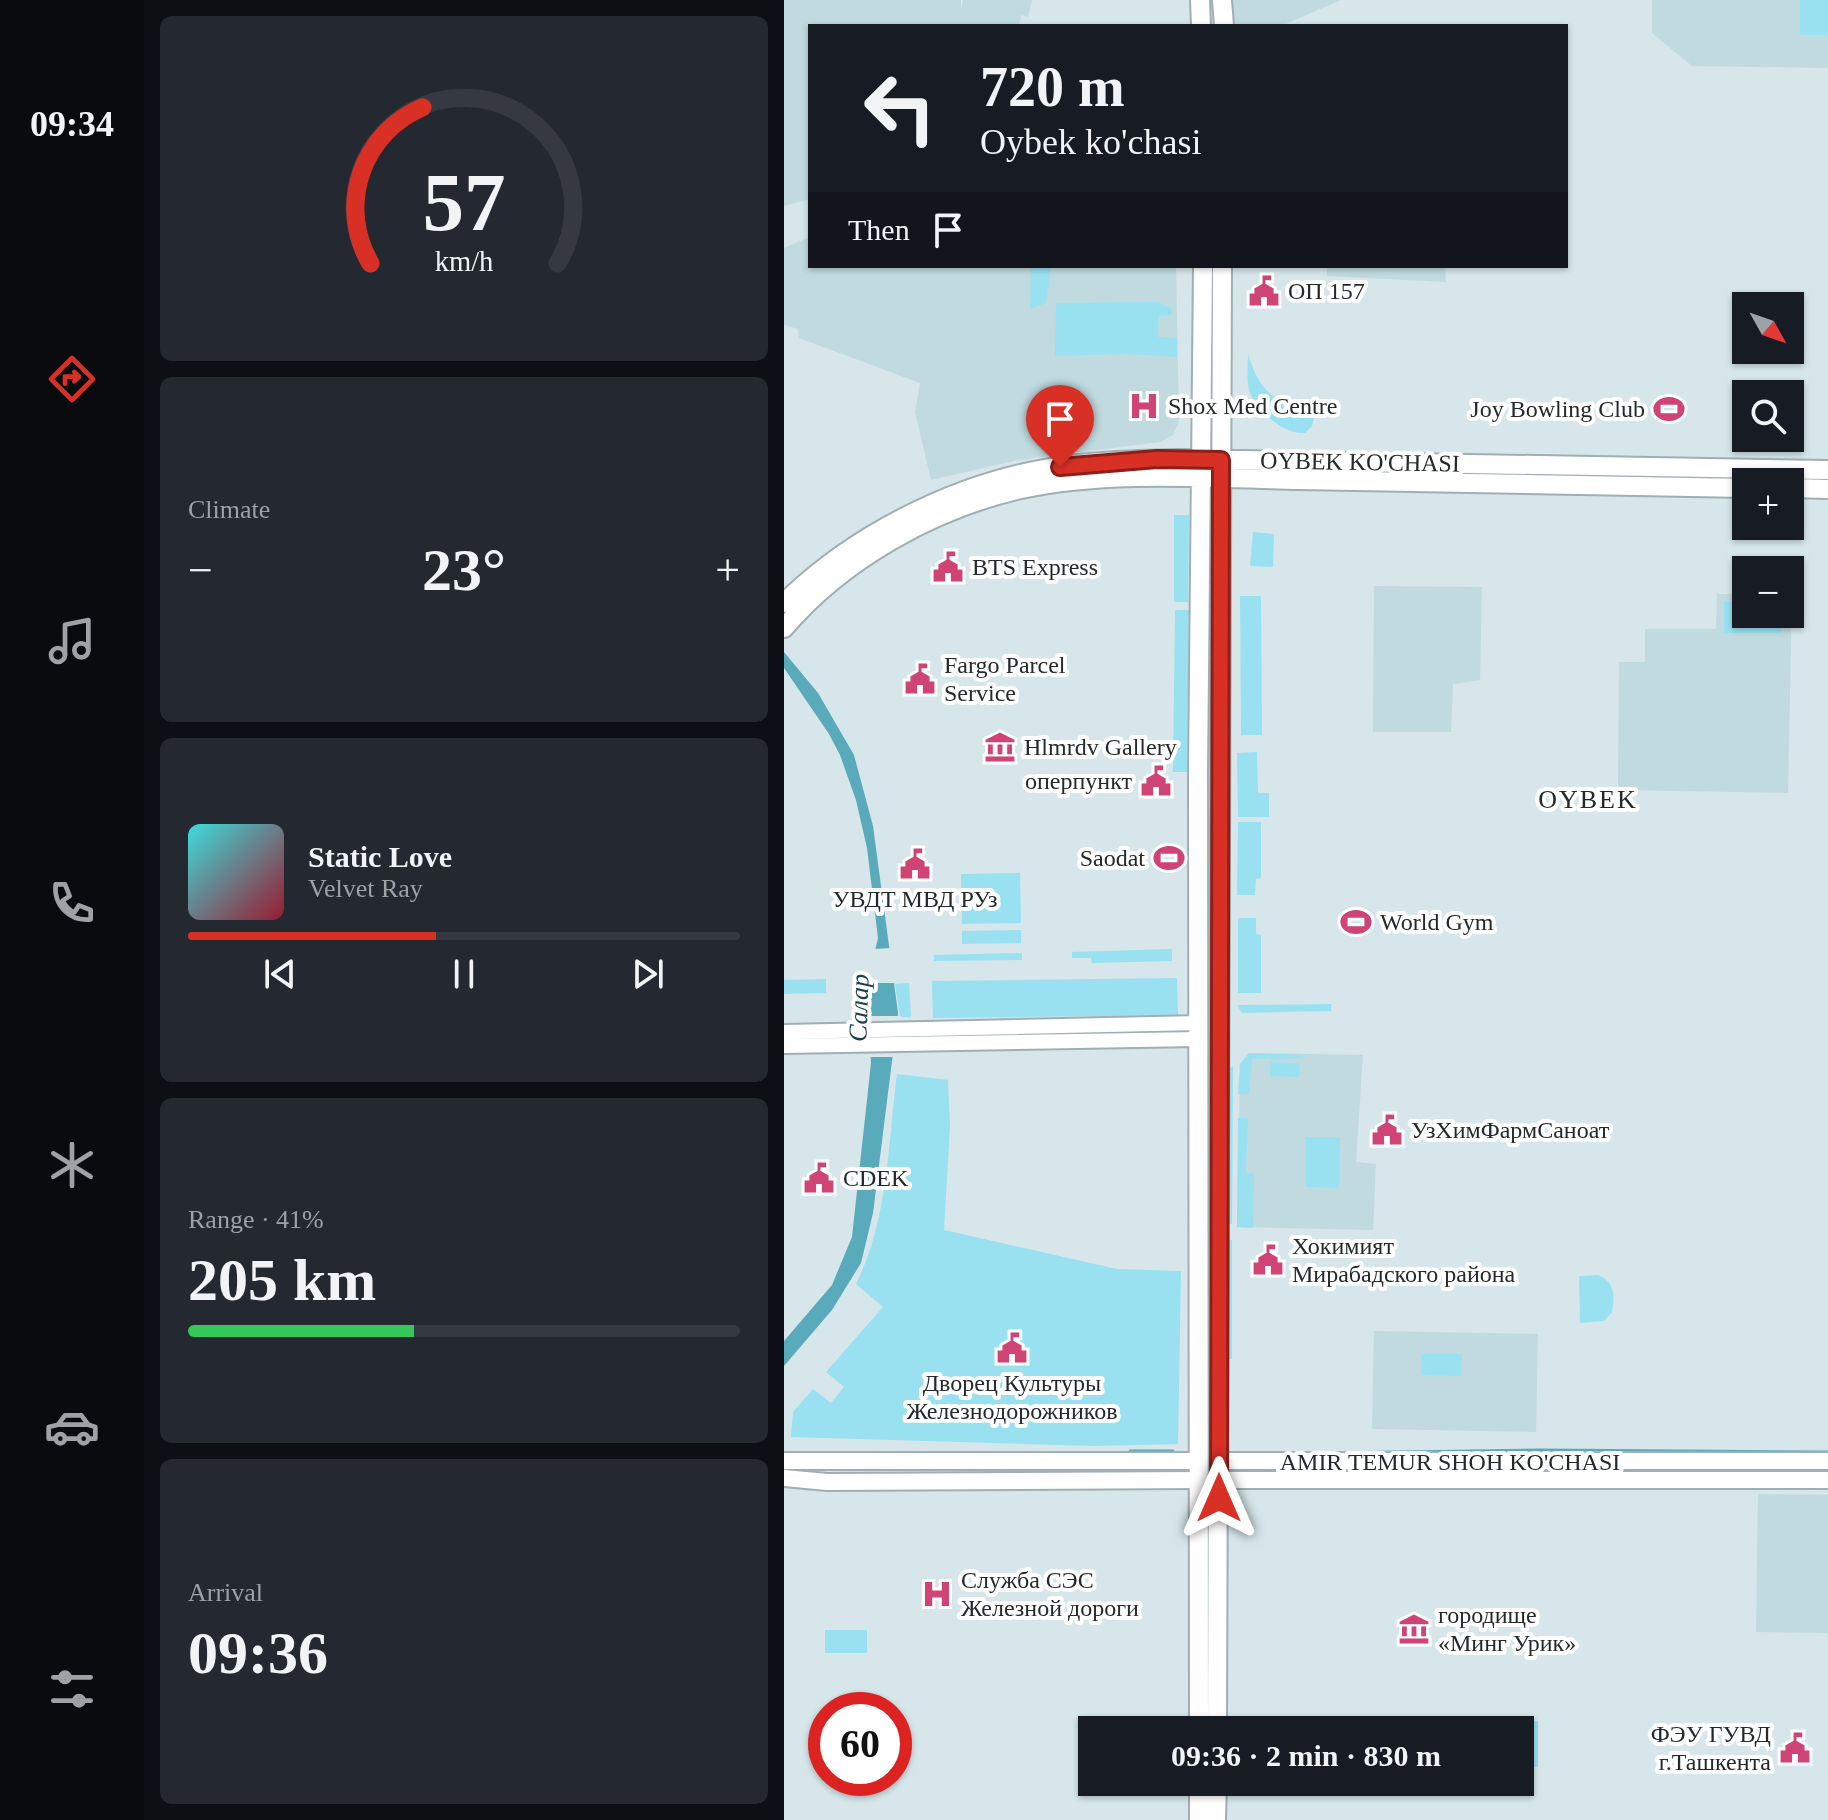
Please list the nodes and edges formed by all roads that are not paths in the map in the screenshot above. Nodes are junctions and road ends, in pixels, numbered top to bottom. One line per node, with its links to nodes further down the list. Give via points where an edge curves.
1 (1200, 0): 3 (main road)
2 (1222, 0): 4 (main road)
3 (1201, 24)
4 (1224, 24)
5 (1203, 268): 7 (main road)
6 (1222, 268): 8 (main road)
7 (1202, 469): 8 (main road, OYBEK KO'CHASI); 13 (main road, OYBEK KO'CHASI, via 1079,464 983,485 880,531); 14 (main road, OYBEK KO'CHASI, via 1080,480 987,498 880,549 830,584); 15 (main road)
8 (1221, 469): 9 (main road, OYBEK KO'CHASI); 10 (main road, OYBEK KO'CHASI); 16 (main road)
9 (1828, 470)
10 (1732, 487)
11 (1804, 488): 12 (main road)
12 (1828, 489)
13 (784, 603)
14 (784, 628)
15 (1199, 1031): 16 (main road); 18 (street); 25 (main road)
16 (1219, 1031): 25 (main road)
17 (784, 1032): 18 (street)
18 (857, 1038): 19 (street)
19 (784, 1046)
20 (784, 1461): 23 (main road, AMIR TEMUR SHOH KO'CHASI)
21 (1343, 1461): 24 (main road, AMIR TEMUR SHOH KO'CHASI); 25 (main road, AMIR TEMUR SHOH KO'CHASI); 30 (main road)
22 (1828, 1461): 24 (main road, AMIR TEMUR SHOH KO'CHASI)
23 (905, 1462): 25 (main road, AMIR TEMUR SHOH KO'CHASI); 27 (main road)
24 (1556, 1463): 28 (main road)
25 (1209, 1470): 27 (main road, AMIR TEMUR SHOH KO'CHASI); 30 (main road, AMIR TEMUR SHOH KO'CHASI); 33 (main road); 34 (main road)
26 (784, 1478): 31 (main road, AMIR TEMUR SHOH KO'CHASI)
27 (905, 1480): 31 (main road, AMIR TEMUR SHOH KO'CHASI)
28 (1556, 1480): 29 (main road, AMIR TEMUR SHOH KO'CHASI); 30 (main road, AMIR TEMUR SHOH KO'CHASI)
29 (1828, 1480)
30 (1343, 1481)
31 (827, 1482): 32 (main road, AMIR TEMUR SHOH KO'CHASI)
32 (784, 1488)
33 (1200, 1716)
34 (1217, 1716)
35 (1199, 1796): 37 (main road)
36 (1217, 1796): 38 (main road)
37 (1199, 1820)
38 (1216, 1820)

